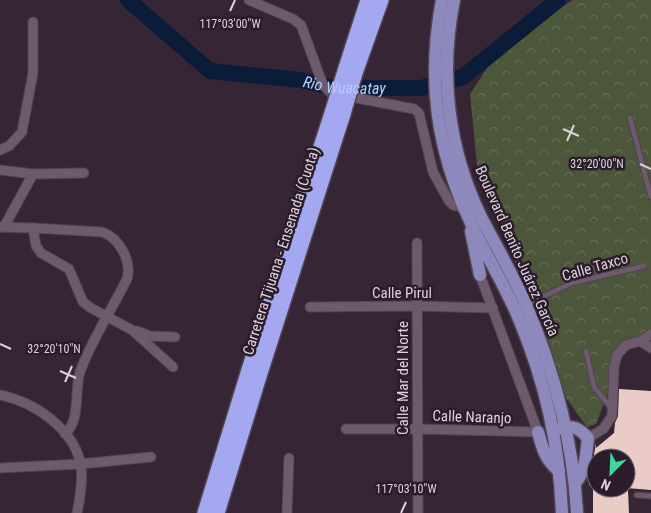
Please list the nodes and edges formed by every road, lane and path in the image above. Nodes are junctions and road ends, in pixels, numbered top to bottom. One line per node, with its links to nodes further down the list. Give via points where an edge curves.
1 (249, 0): 17 (street, via 293,19 301,26 323,85 331,93 414,109 419,113 432,172 449,201)
2 (368, 0): 8 (highway, Carretera Tijuana - Ensenada (Cuota))
3 (381, 0): 8 (highway, Carretera Tijuana - Ensenada (Cuota))
4 (442, 0): 7 (main road, Boulevard Benito Juárez García, via 436,36)
5 (454, 0): 7 (main road, Boulevard Benito Juárez García)
6 (33, 22): 12 (street, via 33,73 22,132 9,146)
7 (440, 69): 11 (main road, Boulevard Benito Juárez García, via 448,109)
8 (351, 71): 9 (highway, Carretera Tijuana - Ensenada (Cuota), bridge)
9 (338, 112): 53 (highway, Carretera Tijuana - Ensenada (Cuota), via 248,370); 54 (highway, Carretera Tijuana - Ensenada (Cuota))
10 (630, 118): 16 (lane)
11 (445, 128): 17 (main road, Boulevard Benito Juárez García, via 446,159); 24 (main road, Boulevard Benito Juárez García, via 471,193)
12 (0, 150)
13 (0, 170): 15 (street)
14 (84, 173): 15 (street)
15 (33, 174): 19 (street)
16 (651, 198)
17 (464, 208): 18 (main road, Boulevard Benito Juárez García)
18 (470, 222): 23 (main road); 38 (main road, Boulevard Benito Juárez García, via 519,317)
19 (2, 227): 20 (street)
20 (33, 228): 28 (street, via 36,246 41,253 69,269 83,302); 28 (street, via 102,232 113,238 124,253 129,273)
21 (417, 243): 25 (street, Calle Mar del Norte)
22 (644, 266): 24 (lane, Calle Taxco, via 572,283)
23 (480, 275): 27 (street)
24 (526, 305): 38 (main road, Boulevard Benito Juárez García, via 542,347)
25 (417, 306): 26 (street, Calle Pirul); 27 (street, Calle Pirul); 40 (street, Calle Mar del Norte)
26 (310, 307)
27 (493, 308): 41 (street)
28 (108, 316): 29 (street); 42 (street, via 80,373 74,423)
29 (132, 330): 31 (street, via 150,336); 35 (street)
30 (651, 334): 32 (street)
31 (175, 338)
32 (640, 341): 33 (street); 37 (street, via 626,345 616,358)
33 (651, 348)
34 (586, 351): 37 (lane, via 594,386)
35 (172, 367)
36 (0, 396): 42 (street, via 26,403 43,413)
37 (612, 410): 43 (street, via 608,424)
38 (560, 428): 43 (main road, via 576,427); 48 (main road, Boulevard Benito Juárez García); 49 (main road, Boulevard Benito Juárez García)
39 (346, 429): 40 (street, Calle Naranjo)
40 (417, 429): 41 (street, Calle Naranjo); 56 (street, Calle Mar del Norte)
41 (538, 432): 48 (main road, via 545,456)
42 (65, 434): 46 (street, via 76,449)
43 (588, 438): 49 (main road, via 585,464)
44 (151, 457): 46 (street)
45 (289, 458): 55 (street)
46 (80, 464): 47 (street); 52 (street)
47 (0, 468)
48 (559, 471): 57 (main road, Boulevard Benito Juárez García)
49 (576, 482): 58 (main road, Boulevard Benito Juárez García)
50 (637, 495): 51 (lane)
51 (651, 496)
52 (77, 513)
53 (205, 513)
54 (217, 513)
55 (287, 513)
56 (418, 513)
57 (562, 513)
58 (578, 513)

